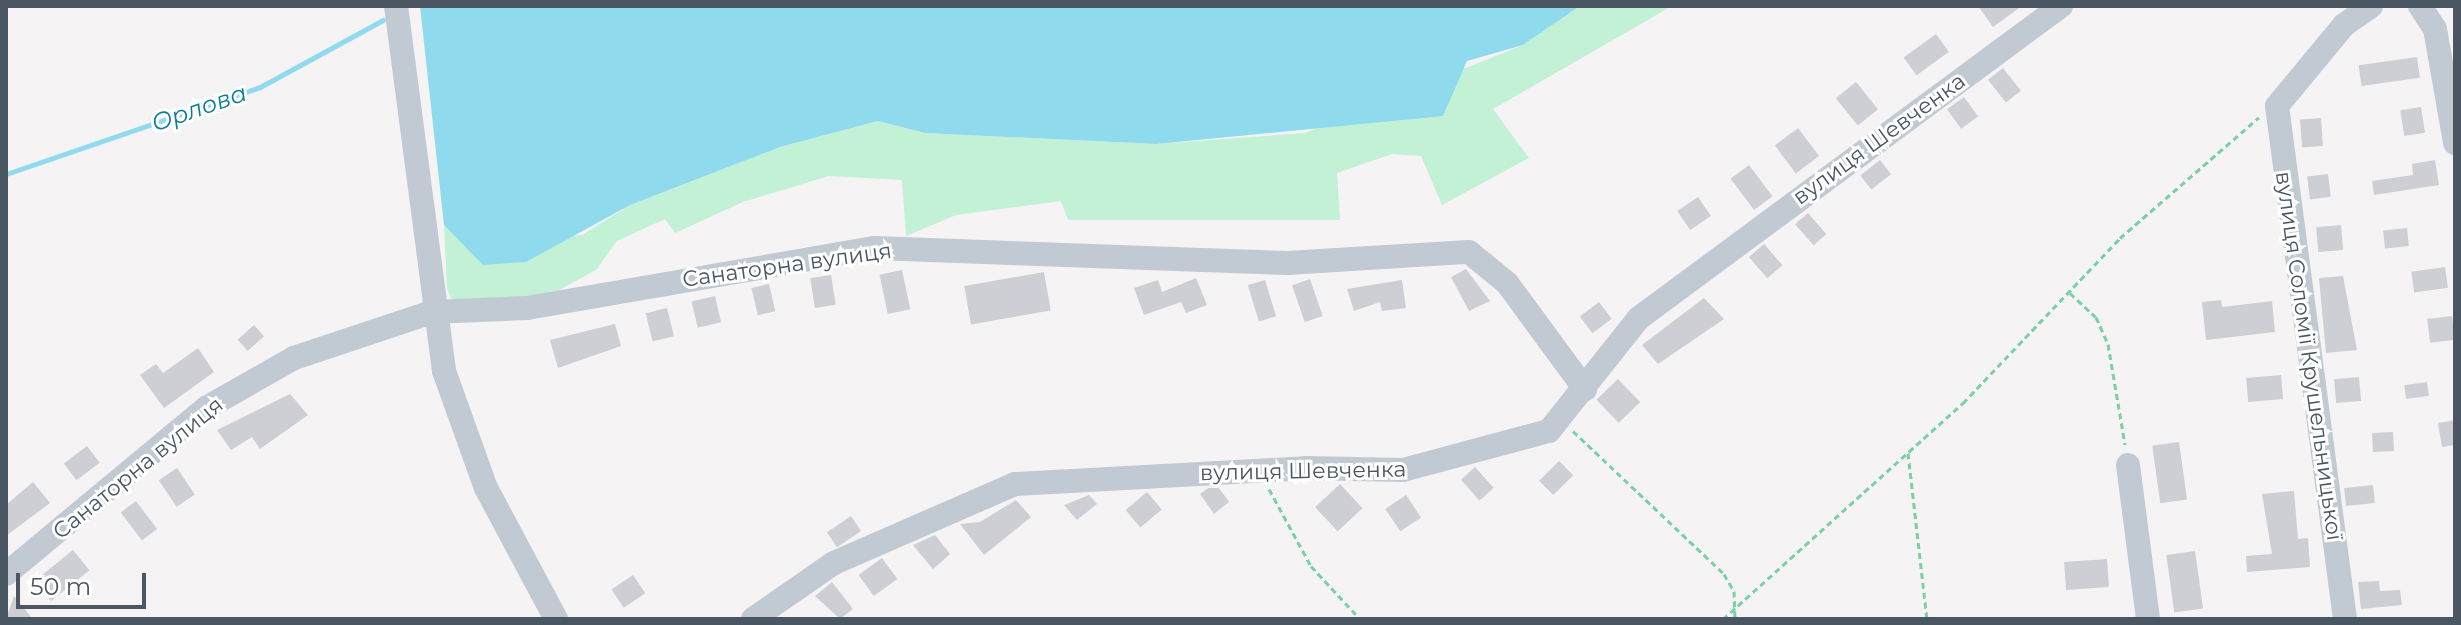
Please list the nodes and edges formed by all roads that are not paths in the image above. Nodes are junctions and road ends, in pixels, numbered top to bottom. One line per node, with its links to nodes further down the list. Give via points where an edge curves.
1 (396, 6): 6 (street)
2 (2061, 6): 7 (street, вулиця Шевченка, via 1639,318)
3 (2371, 6): 13 (street, вулиця Соломії Крушельницької, via 2281,93 2278,129)
4 (2420, 6): 5 (street, via 2435,29)
5 (2455, 143)
6 (432, 312): 7 (street, Санаторна вулиця, via 527,308 875,248 1287,263 1469,252 1507,283); 9 (street, Санаторна вулиця, via 294,358 206,408); 10 (street, via 444,371 486,488)
7 (1585, 389): 11 (street, вулиця Шевченка, via 1562,419 1526,440 1403,470 1254,471 1015,484 834,563)
8 (2128, 465): 12 (street)
9 (6, 574)
10 (556, 619)
11 (753, 619)
12 (2148, 619)
13 (2345, 619)

